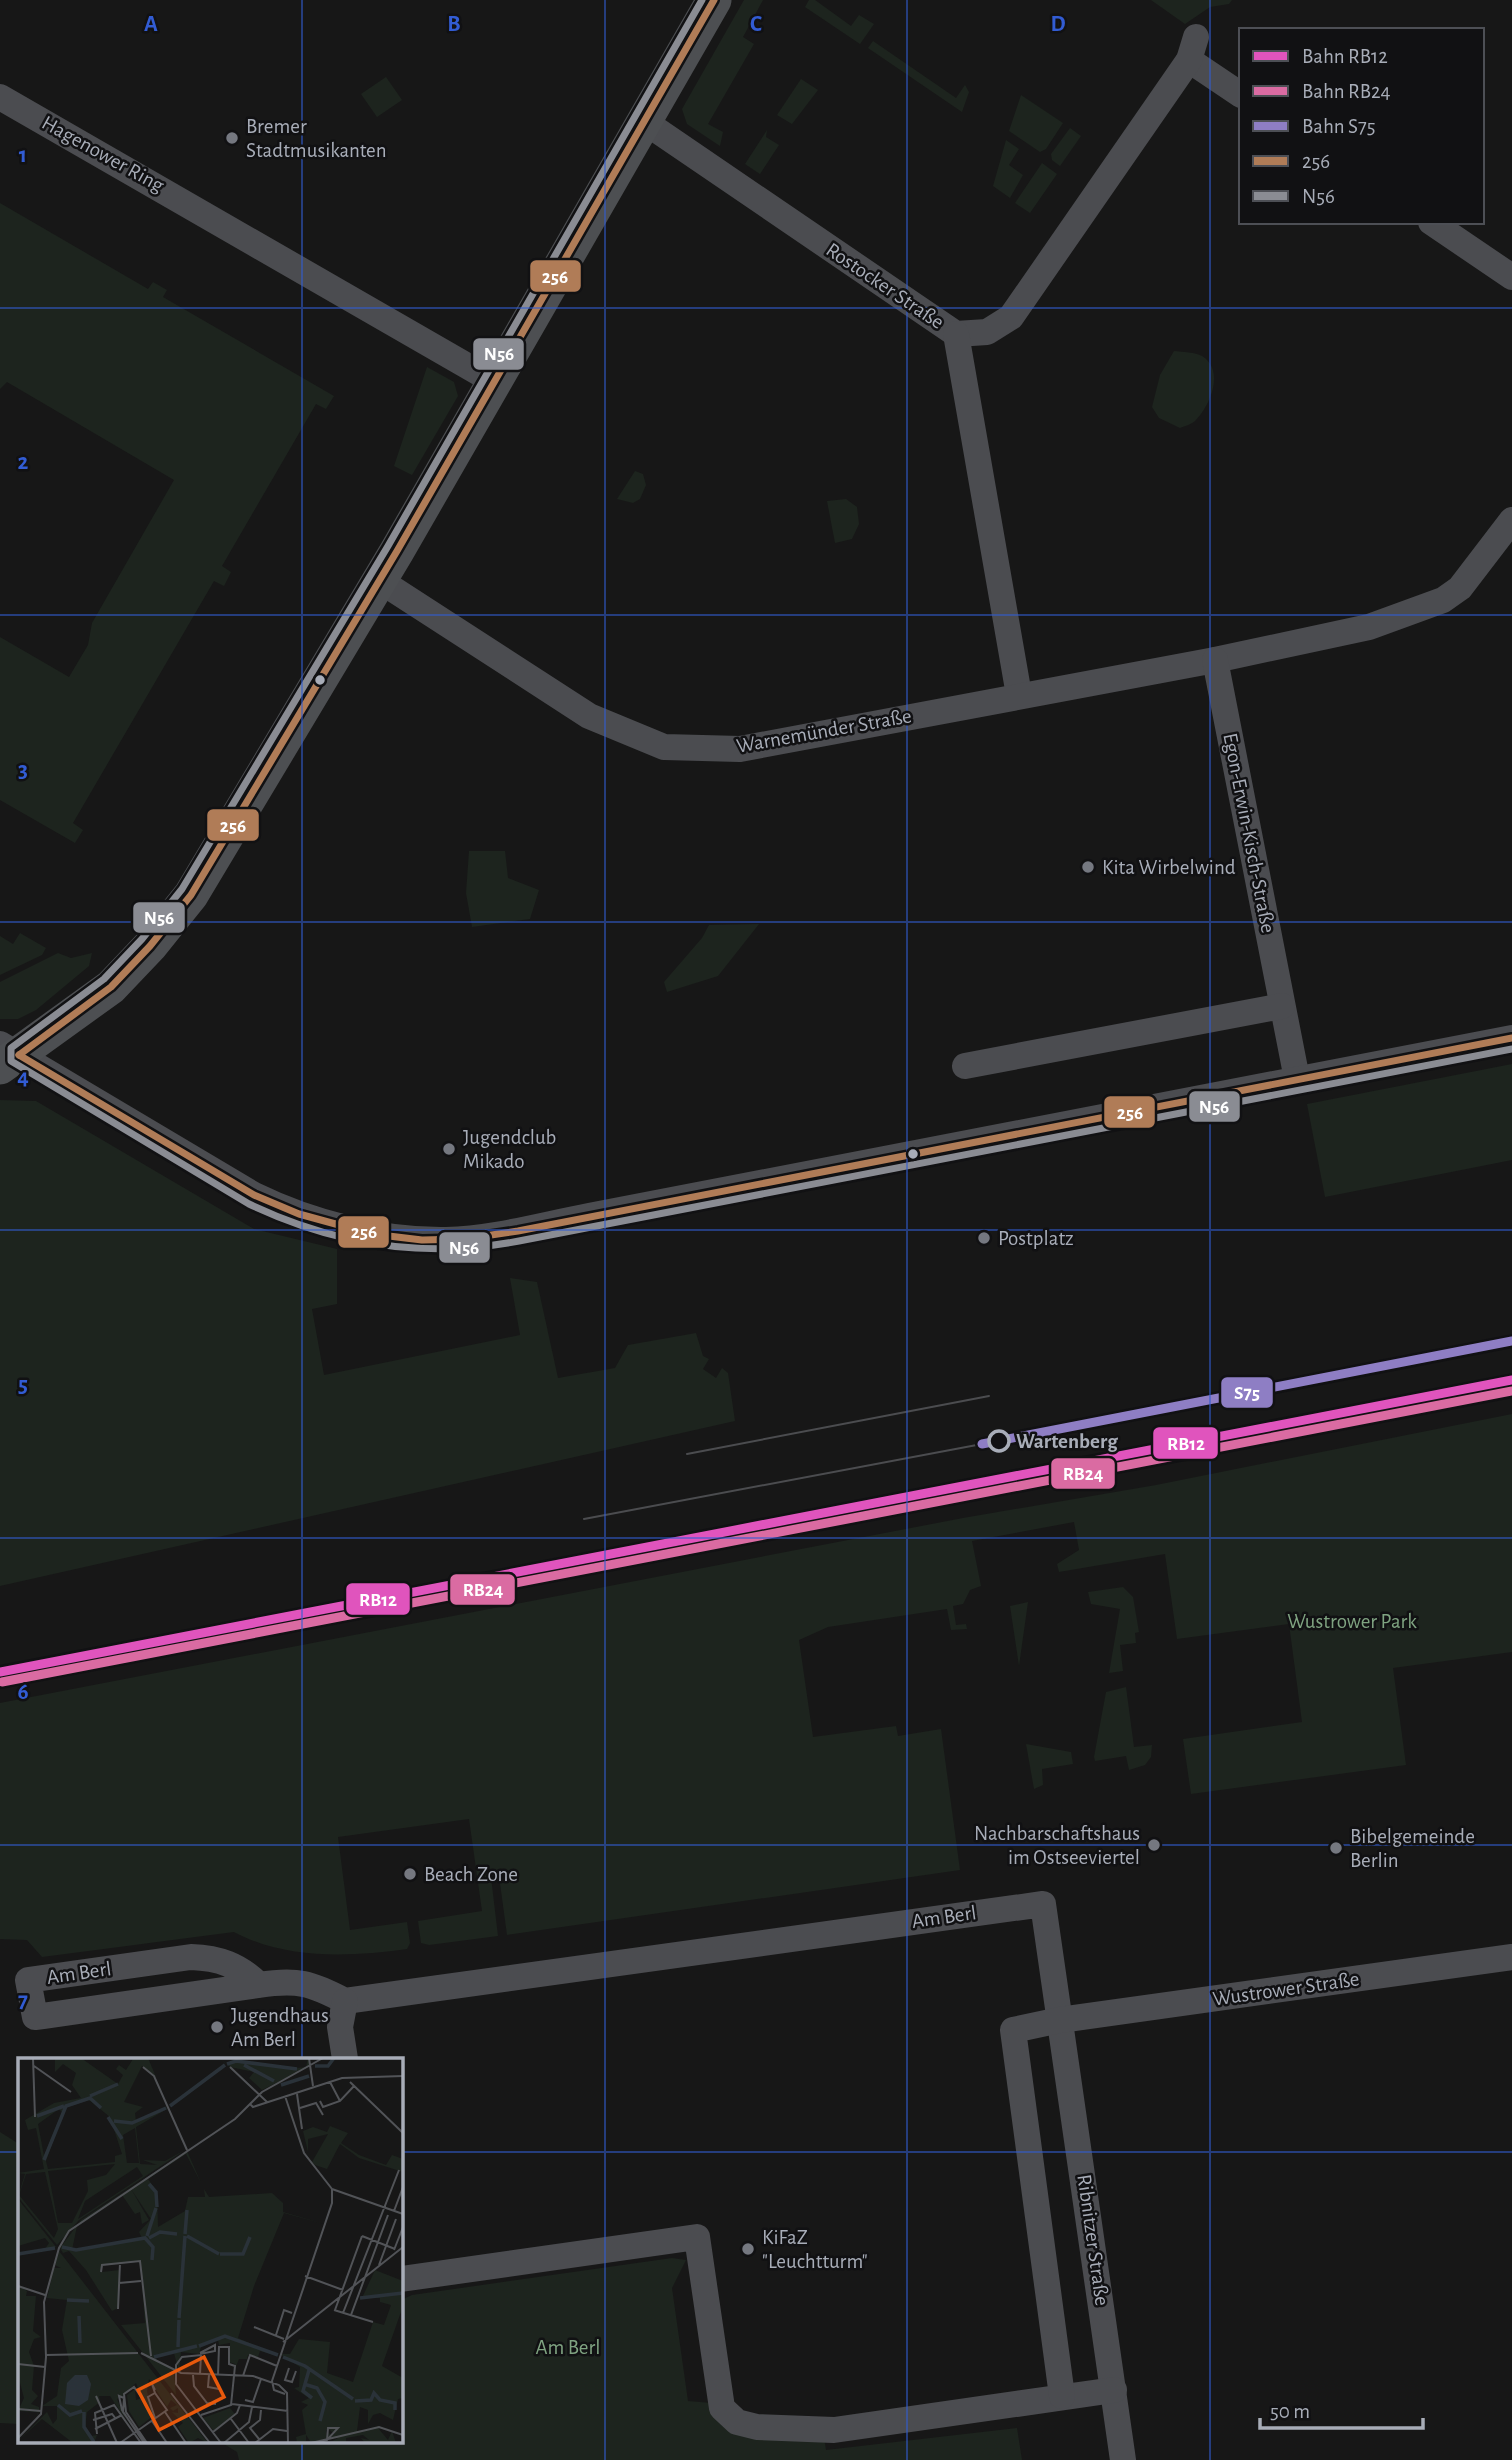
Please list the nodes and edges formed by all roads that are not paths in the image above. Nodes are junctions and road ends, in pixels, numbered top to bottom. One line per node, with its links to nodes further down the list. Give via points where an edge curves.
1 (714, 0): 4 (main road)
2 (1239, 92): 7 (street, Rostocker Straße, via 1192,49 1011,317 988,332)
3 (0, 97): 8 (street, Hagenower Ring)
4 (645, 122): 7 (street, Rostocker Straße); 8 (main road)
5 (1434, 224): 6 (street)
6 (1512, 277)
7 (956, 334): 12 (street)
8 (495, 382): 10 (main road)
9 (1512, 520): 11 (street, Warnemünder Straße, via 1482,563 1443,600 1369,627)
10 (379, 580): 12 (street, Warnemünder Straße, via 589,716 664,747 740,749); 15 (main road, via 191,895 111,987)
11 (1215, 660): 12 (street, Warnemünder Straße); 13 (street, Egon-Erwin-Kisch-Straße)
12 (1019, 695)
13 (1282, 1006): 16 (street); 17 (street, Egon-Erwin-Kisch-Straße)
14 (1512, 1038): 17 (street)
15 (6, 1055): 17 (street, via 288,1212 391,1235 447,1240)
16 (965, 1066)
17 (1297, 1079)
18 (1044, 1904): 21 (street, Am Berl); 22 (street, Ribnitzer Straße)
19 (1512, 1957): 22 (street, Wustrower Straße)
20 (259, 1985): 20 (street, Am Berl, via 35,2017 28,1980 191,1957 234,1965); 21 (street, Am Berl, via 290,1980)
21 (345, 2001): 23 (street, via 340,2027)
22 (1060, 2020): 25 (street, Ribnitzer Straße); 26 (street, via 1013,2030)
23 (345, 2058)
24 (402, 2279): 26 (street, via 697,2237 722,2408 737,2422 834,2430)
25 (1114, 2390): 26 (street); 27 (street, Ribnitzer Straße)
26 (1062, 2396)
27 (1124, 2460)

